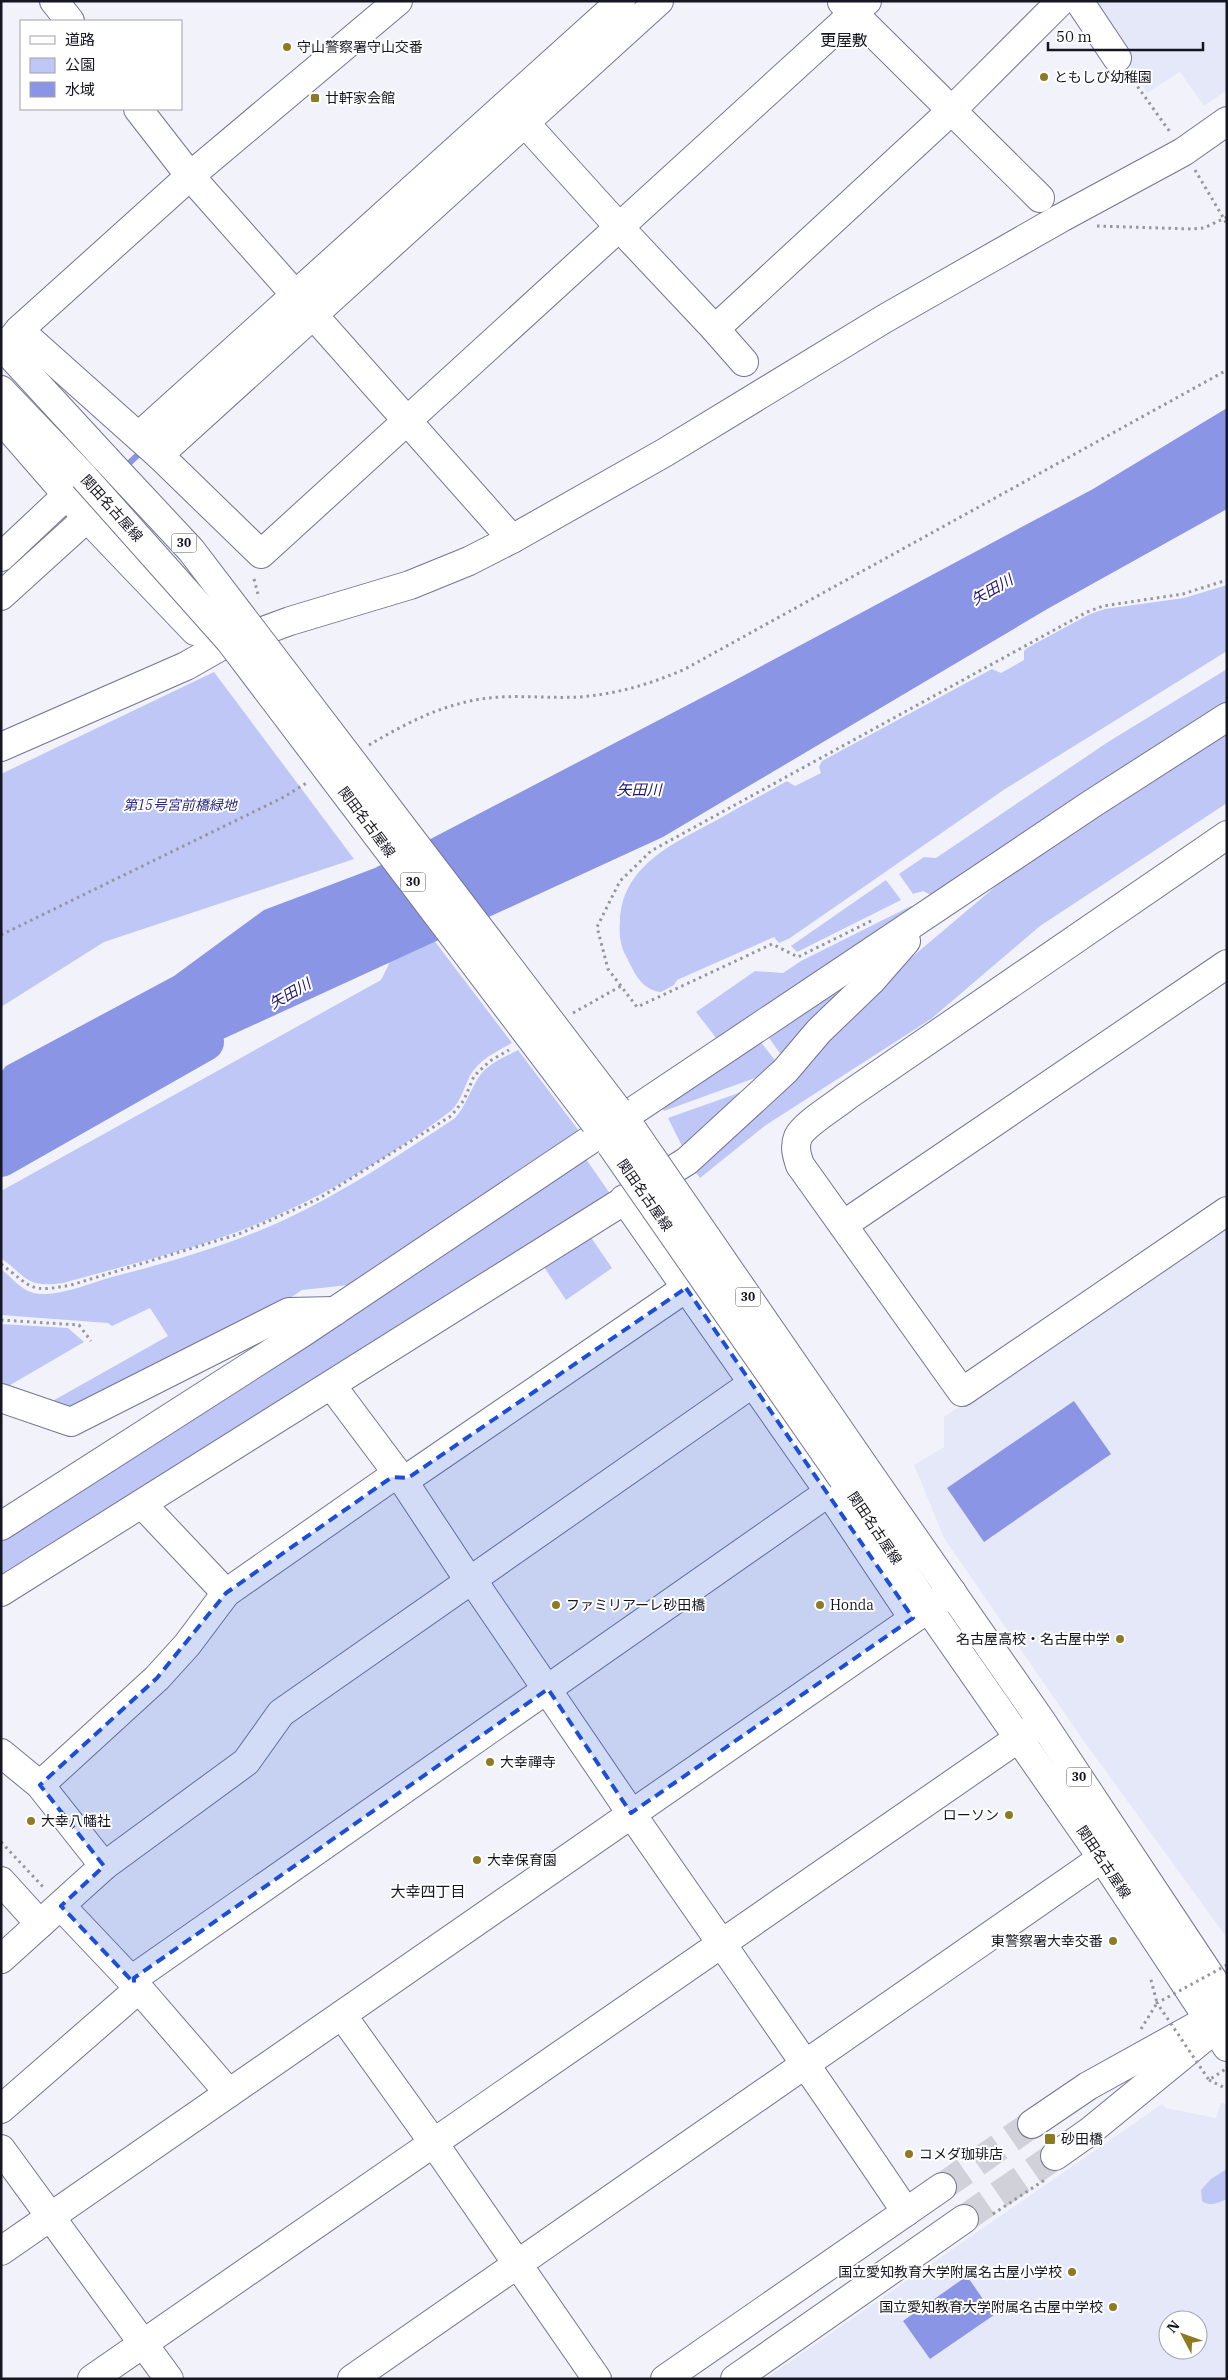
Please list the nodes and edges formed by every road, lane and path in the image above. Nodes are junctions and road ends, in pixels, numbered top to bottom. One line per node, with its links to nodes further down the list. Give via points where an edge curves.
1 (54, 1): 8 (street)
2 (398, 1): 16 (street)
3 (621, 1): 22 (street)
4 (659, 1): 13 (street)
5 (1061, 1): 11 (street)
6 (1079, 1): 9 (street)
7 (854, 6): 11 (street); 21 (street)
8 (69, 20)
9 (1117, 58): 14 (path)
10 (139, 110): 16 (street)
11 (952, 110): 17 (street); 24 (street)
12 (1227, 121): 18 (street, via 1183,152)
13 (525, 123): 21 (street); 23 (street)
14 (1170, 131)
15 (1195, 169): 19 (path)
16 (190, 176): 22 (street); 25 (street)
17 (1040, 198)
18 (1061, 218): 19 (path, via 1071,225 1192,229 1204,228); 33 (street)
19 (1225, 218): 20 (path)
20 (1227, 224)
21 (620, 228): 24 (street); 30 (street)
22 (294, 295): 23 (street); 31 (street)
23 (313, 316): 30 (street); 31 (street)
24 (715, 329): 26 (street)
25 (6, 344): 31 (street); 40 (street, 関田名古屋線 / 30, bridge, via 191,550)
26 (744, 362)
27 (1227, 370): 43 (path, via 685,669 627,690 600,695 515,695 462,702 409,722)
28 (1, 390): 32 (street, 関田名古屋線 / 30)
29 (1, 419): 32 (street)
30 (408, 422): 31 (street, via 261,554); 33 (street)
31 (149, 446)
32 (80, 502): 34 (street); 37 (street); 39 (street); 40 (street, 関田名古屋線 / 30, bridge)
33 (512, 539): 40 (street, via 469,562 410,585)
34 (1, 557)
35 (254, 579): 38 (path)
36 (1227, 580): 50 (path, via 1183,594 1103,606 1087,612 651,851 620,882 597,927 608,969)
37 (1, 596)
38 (260, 601)
39 (195, 632)
40 (242, 638): 42 (street); 53 (street, 関田名古屋線 / 30, bridge)
41 (1227, 717): 46 (street)
42 (1, 747)
43 (364, 748)
44 (317, 777): 48 (path, via 284,797)
45 (1227, 835): 56 (street, via 847,1096 806,1128 798,1137 796,1152 800,1165)
46 (931, 913): 53 (street); 54 (street, via 871,981 818,1031 785,1071 687,1161)
47 (874, 919): 50 (path, via 798,957 772,944 636,1007)
48 (1, 935)
49 (1227, 964): 56 (street)
50 (620, 986): 51 (path)
51 (572, 1014)
52 (514, 1047): 57 (path, via 490,1061 474,1076 464,1100 451,1116 348,1182 261,1226 48,1290 31,1288)
53 (614, 1126): 59 (street); 66 (street, 関田名古屋線 / 30, bridge)
54 (624, 1199): 58 (street); 63 (street)
55 (1227, 1211): 56 (street, via 962,1392)
56 (843, 1225)
57 (1, 1264)
58 (686, 1288): 62 (street); 65 (street, via 408,1478)
59 (335, 1311): 64 (street, via 290,1312 71,1422); 68 (street)
60 (1, 1320): 61 (path, via 79,1325)
61 (91, 1341)
62 (752, 1384): 66 (street); 69 (street)
63 (332, 1386): 65 (street); 67 (street)
64 (1, 1398)
65 (401, 1478): 69 (street); 72 (street, via 392,1477)
66 (845, 1479): 71 (street, 関田名古屋線 / 30); 73 (street, 関田名古屋線 / 30); 74 (street)
67 (142, 1504): 70 (street); 72 (street)
68 (1, 1526)
69 (472, 1581): 74 (street); 82 (street, via 281,1713 246,1762)
70 (1, 1592)
71 (952, 1592): 73 (street); 75 (street, 関田名古屋線 / 30)
72 (226, 1593): 78 (street, via 157,1678)
73 (921, 1613): 76 (street, 関田名古屋線 / 30); 79 (street)
74 (548, 1689): 79 (street); 90 (street, via 134,1978)
75 (1042, 1722): 76 (street); 91 (street, 関田名古屋線 / 30)
76 (1020, 1738): 81 (street, 関田名古屋線 / 30); 86 (street)
77 (1, 1753): 78 (street)
78 (40, 1784): 82 (street)
79 (631, 1813): 86 (street); 93 (street)
80 (1, 1842): 84 (path)
81 (1102, 1858): 94 (street, 関田名古屋線 / 30); 96 (street)
82 (104, 1866): 84 (street)
83 (1, 1881): 85 (street)
84 (61, 1906): 85 (street); 90 (street)
85 (40, 1924): 87 (street)
86 (721, 1943): 96 (street); 103 (street)
87 (1, 1959)
88 (1227, 1965): 92 (path, bridge)
89 (1150, 1976): 92 (path)
90 (134, 1983): 100 (street); 101 (street, via 133,1994)
91 (1227, 2001)
92 (1157, 2003): 95 (path); 98 (path, bridge)
93 (342, 2015): 100 (street); 103 (street)
94 (1220, 2025): 102 (street, via 1088,2086); 105 (street)
95 (1138, 2036)
96 (806, 2063): 107 (street); 112 (street)
97 (1227, 2068): 98 (path, bridge)
98 (1209, 2080): 99 (path)
99 (1227, 2089)
100 (229, 2093): 109 (street)
101 (1, 2109)
102 (1032, 2124)
103 (433, 2142): 112 (street); 113 (street)
104 (1, 2149): 109 (street)
105 (1051, 2168): 108 (path)
106 (942, 2187): 107 (street)
107 (906, 2212): 118 (street)
108 (993, 2214)
109 (50, 2216): 111 (street); 113 (street)
110 (964, 2219): 119 (street)
111 (1, 2251)
112 (516, 2264): 116 (street); 117 (street)
113 (144, 2343): 114 (street); 115 (street)
114 (92, 2379)
115 (169, 2379)
116 (352, 2379)
117 (597, 2379)
118 (665, 2379)
119 (735, 2379)

